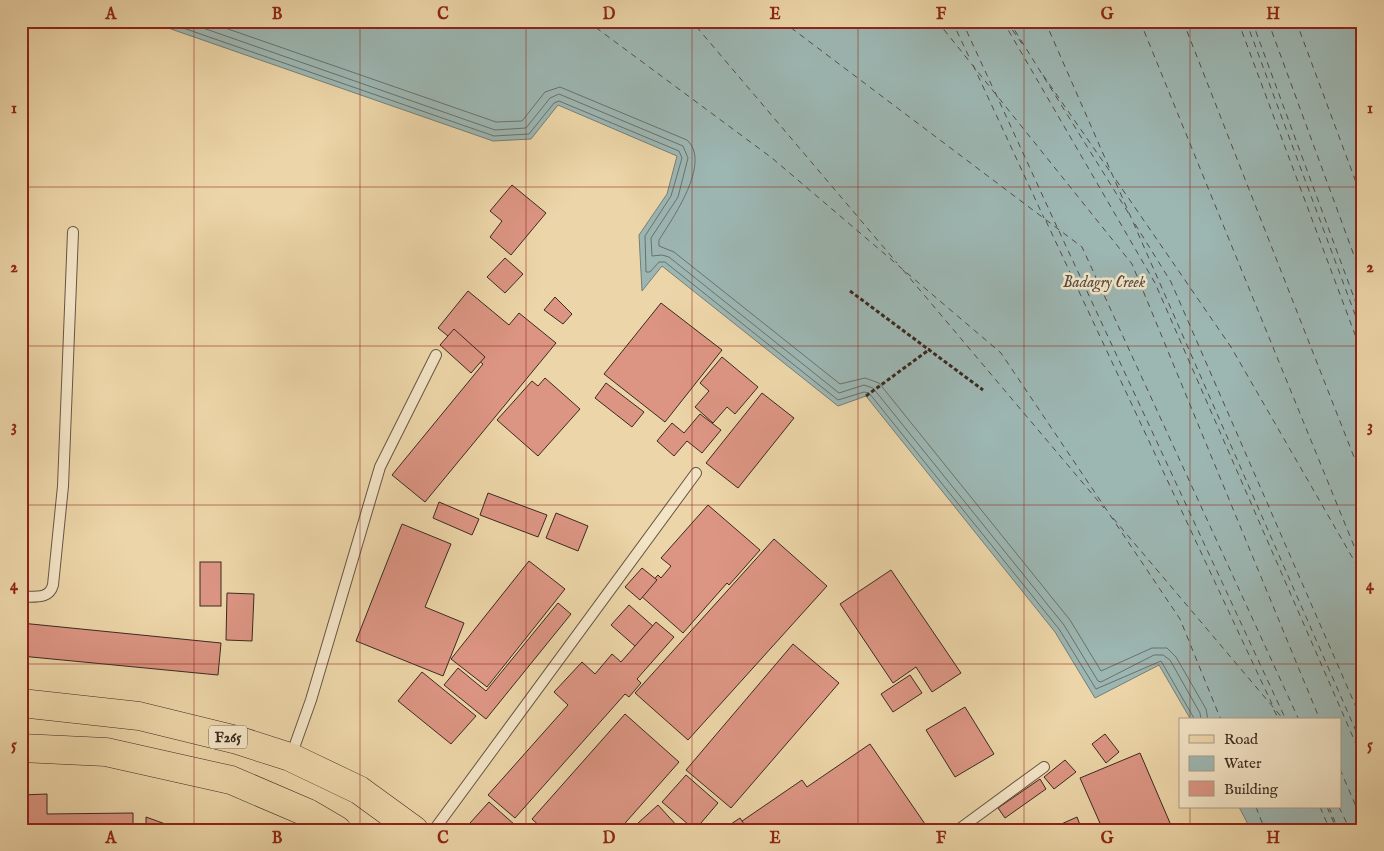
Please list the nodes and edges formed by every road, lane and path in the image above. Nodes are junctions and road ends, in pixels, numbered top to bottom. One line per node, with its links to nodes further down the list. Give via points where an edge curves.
1 (74, 232): 8 (lane, via 63,486 53,585 46,596)
2 (850, 290): 3 (path)
3 (930, 349): 5 (path); 6 (path)
4 (436, 355): 11 (lane, via 380,467 311,700)
5 (983, 390)
6 (866, 396)
7 (696, 473): 15 (lane)
8 (21, 597)
9 (21, 702): 11 (main road, F265, via 139,716 237,740)
10 (21, 748): 13 (main road, via 106,752 231,780 308,813)
11 (290, 757): 14 (main road, F265, via 359,790)
12 (1044, 767): 16 (lane)
13 (337, 830)
14 (414, 830)
15 (434, 830)
16 (958, 830)

